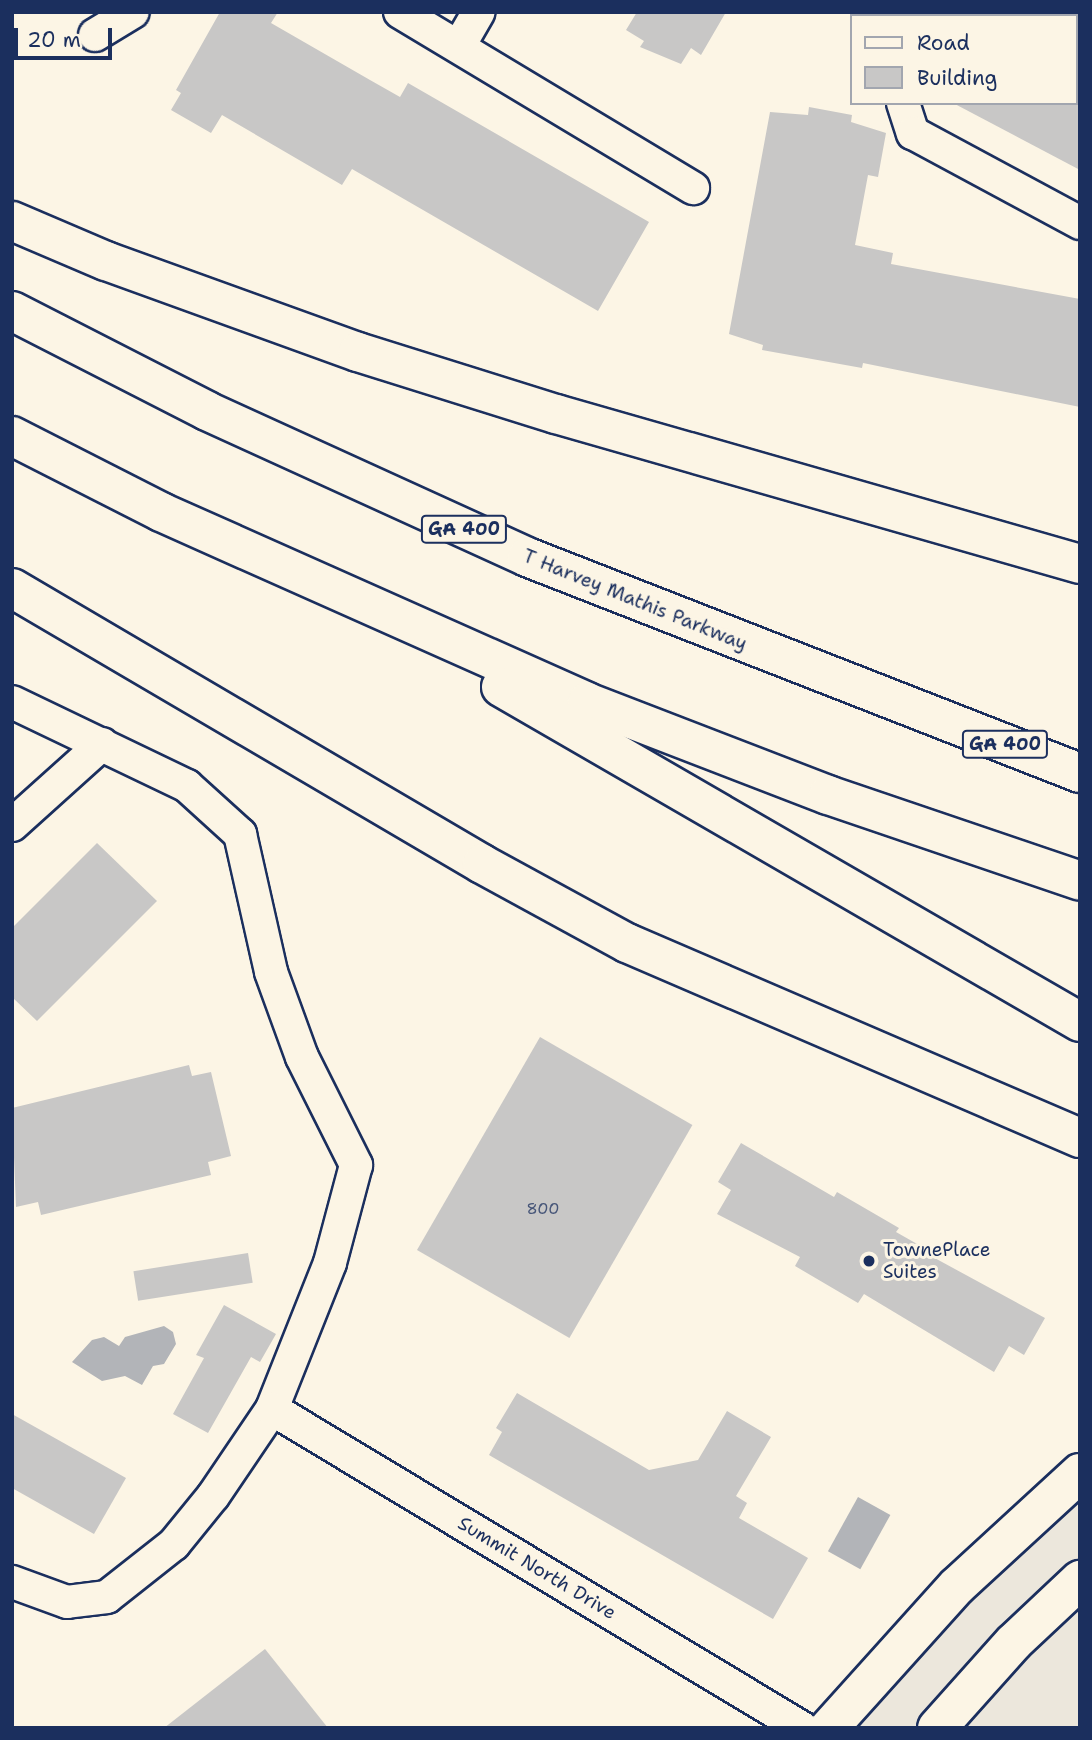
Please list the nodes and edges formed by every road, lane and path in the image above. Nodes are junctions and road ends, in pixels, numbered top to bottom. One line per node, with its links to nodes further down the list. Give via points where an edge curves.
1 (133, 12): 4 (street)
2 (400, 12): 5 (street)
3 (479, 12): 5 (street)
4 (95, 35)
5 (459, 46): 7 (street)
6 (904, 105): 9 (street, via 913,133)
7 (693, 188)
8 (12, 221): 12 (main road, via 106,261 358,352 556,414)
9 (1080, 223)
10 (12, 311): 16 (main road, T Harvey Mathis Parkway / GA 400, via 207,411 527,557)
11 (12, 436): 14 (main road, via 161,512)
12 (1080, 564)
13 (12, 588): 23 (main road, via 482,864 627,943)
14 (351, 600): 21 (main road, via 651,726 828,794); 22 (main road)
15 (12, 702): 17 (street)
16 (930, 715): 18 (main road); 19 (main road, T Harvey Mathis Parkway / GA 400)
17 (102, 744): 20 (street); 24 (street, via 187,786 240,834 271,972 302,1058 356,1165 330,1263)
18 (1080, 751)
19 (1080, 773)
20 (12, 825)
21 (1080, 881)
22 (1080, 1021)
23 (1080, 1138)
24 (272, 1409): 27 (street, via 174,1544 107,1597 67,1602); 28 (street, Summit North Drive)
25 (1080, 1473): 29 (main road, via 957,1586)
26 (1080, 1580): 30 (main road, via 1014,1642)
27 (12, 1582)
28 (802, 1728)
29 (829, 1728)
30 (937, 1728)

